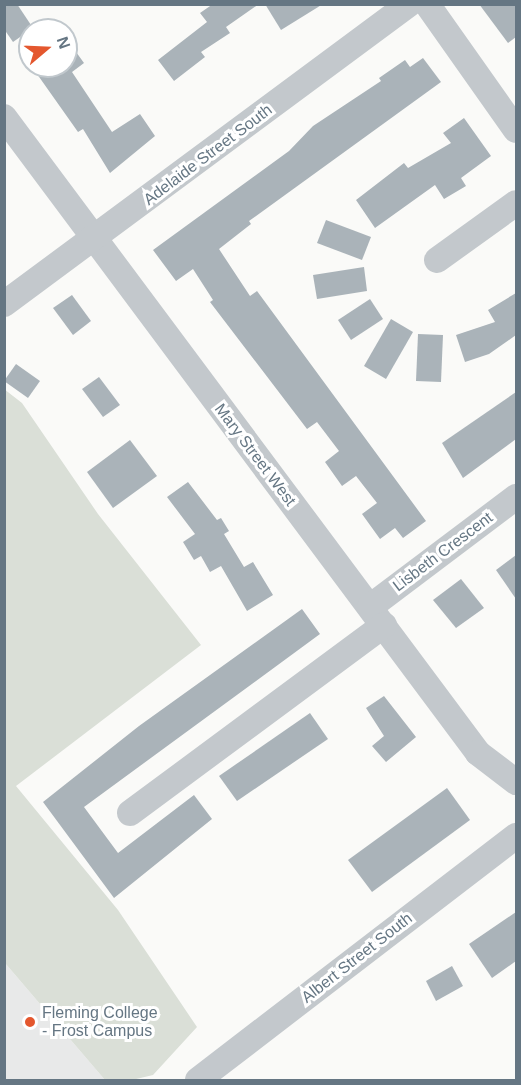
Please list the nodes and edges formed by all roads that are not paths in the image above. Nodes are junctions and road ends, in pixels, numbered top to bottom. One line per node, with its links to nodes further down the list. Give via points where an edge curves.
1 (409, 4): 6 (street, Adelaide Street South)
2 (427, 4): 4 (street)
3 (4, 117): 6 (street, Mary Street West)
4 (516, 130)
5 (516, 203): 7 (street)
6 (94, 240): 8 (street, Adelaide Street South); 10 (street, Mary Street West)
7 (437, 260)
8 (4, 304)
9 (516, 496): 10 (street, Lisbeth Crescent)
10 (377, 616): 11 (street, Mary Street West, via 478,753); 12 (street, Lisbeth Crescent)
11 (516, 782)
12 (130, 813)
13 (516, 836): 14 (street, Albert Street South)
14 (198, 1080)

